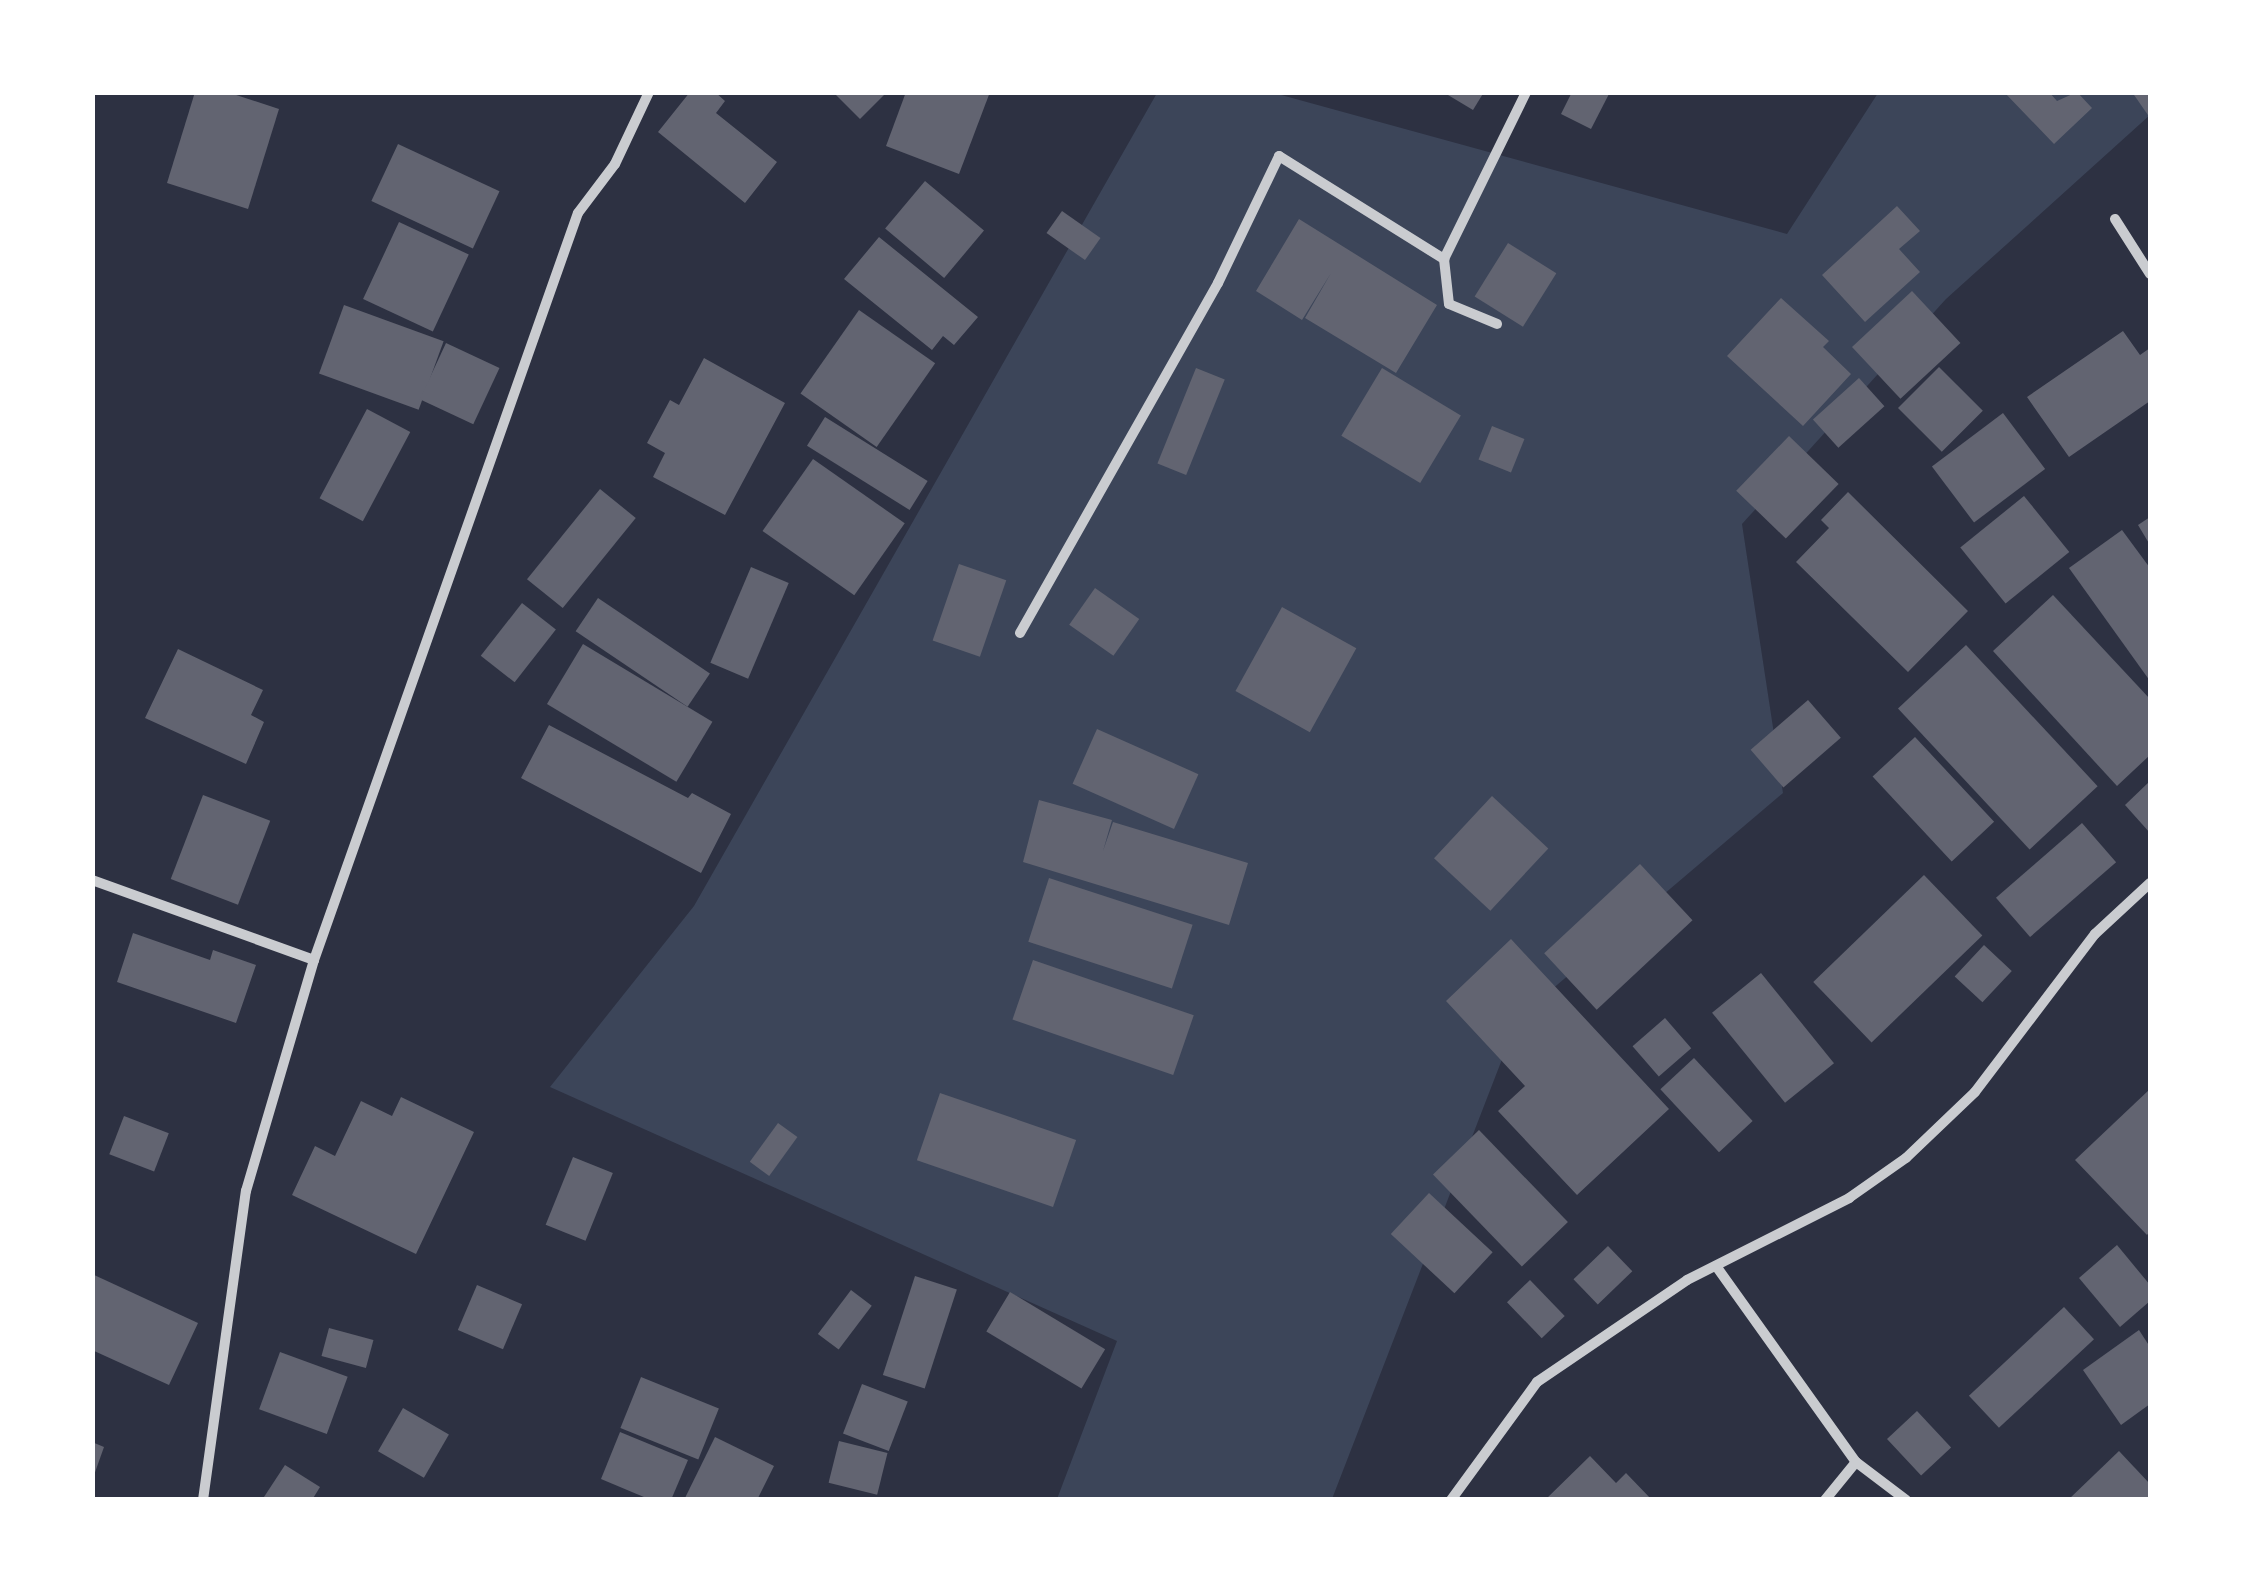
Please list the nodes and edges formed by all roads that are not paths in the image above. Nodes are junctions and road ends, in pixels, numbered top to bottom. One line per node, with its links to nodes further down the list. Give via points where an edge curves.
1 (649, 92): 10 (street, via 616,164 578,213)
2 (1526, 92): 4 (street)
3 (2114, 219): 5 (street)
4 (1444, 259): 6 (street, via 1449,304); 7 (street, via 1279,156 1218,283)
5 (2150, 274)
6 (1496, 324)
7 (1020, 634)
8 (92, 880): 10 (street)
9 (2150, 883): 11 (street, via 2095,934 1975,1092 1906,1158 1848,1198)
10 (314, 960): 13 (street, via 246,1191)
11 (1716, 1266): 12 (street); 14 (street, via 1538,1382)
12 (1856, 1462): 15 (street); 16 (street)
13 (203, 1500)
14 (1451, 1500)
15 (1825, 1500)
16 (1906, 1500)

